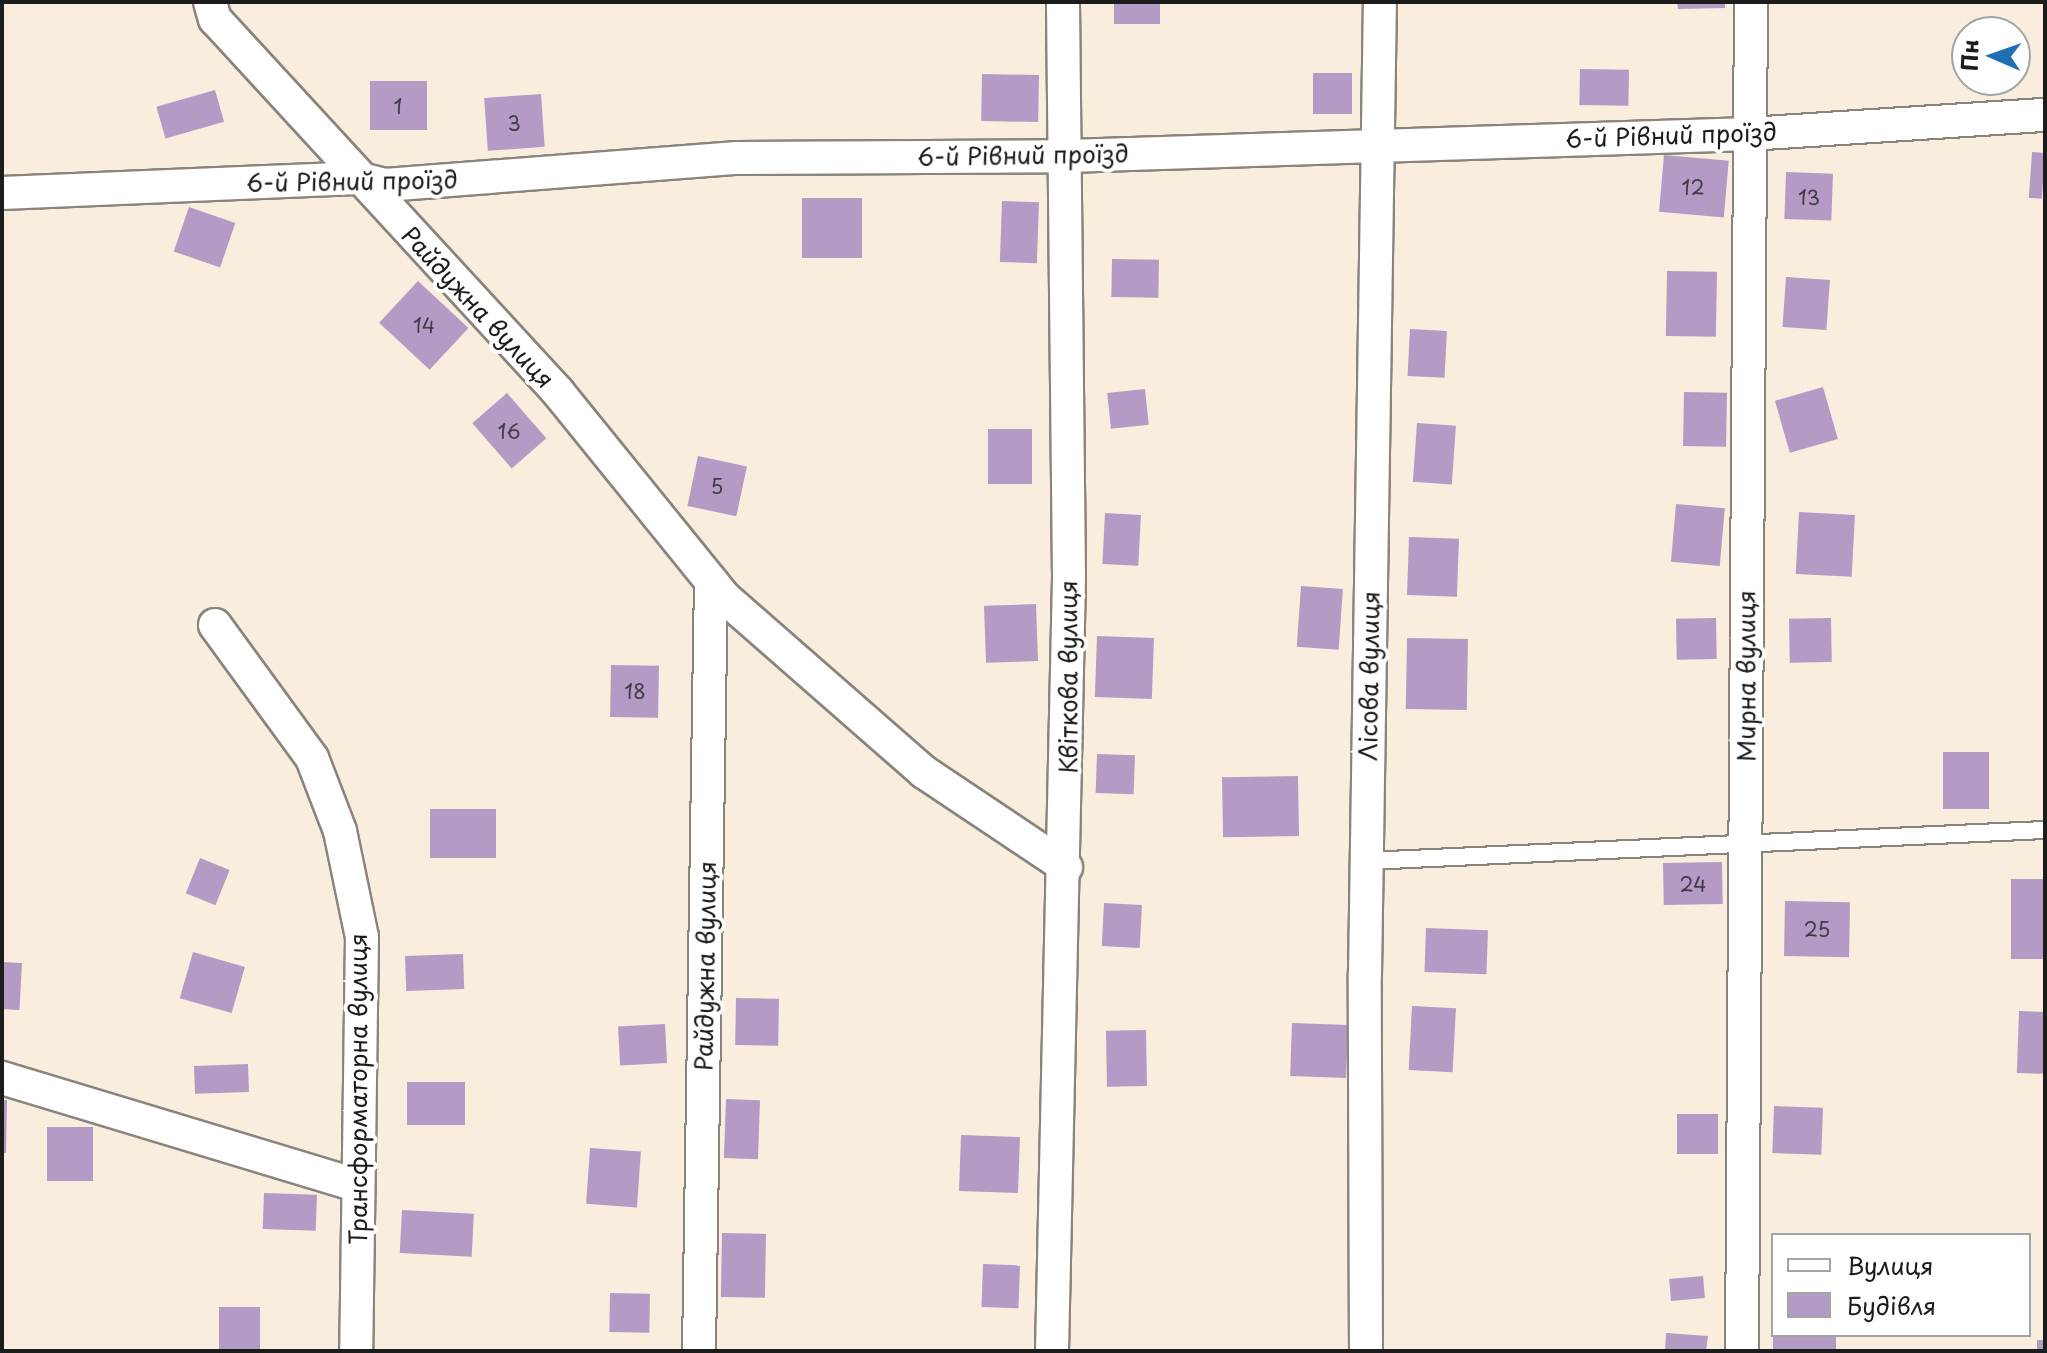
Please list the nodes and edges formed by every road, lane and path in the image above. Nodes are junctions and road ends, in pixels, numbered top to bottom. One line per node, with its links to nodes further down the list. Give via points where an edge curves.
1 (210, 2): 9 (street, Райдужна вулиця, via 215,19)
2 (1063, 2): 8 (street, Квіткова вулиця)
3 (1380, 2): 7 (street, Лісова вулиця)
4 (1751, 2): 6 (street, Мирна вулиця)
5 (2045, 115): 6 (street, 6-й Рівний проїзд)
6 (1749, 134): 7 (street, 6-й Рівний проїзд); 14 (street, Мирна вулиця)
7 (1377, 143): 8 (street, 6-й Рівний проїзд); 15 (street, Лісова вулиця)
8 (1068, 156): 9 (street, 6-й Рівний проїзд, via 737,158 385,185); 16 (street, Квіткова вулиця)
9 (357, 178): 10 (street, 6-й Рівний проїзд); 11 (street, Райдужна вулиця, via 558,392)
10 (2, 193)
11 (711, 581): 16 (street, Райдужна вулиця, via 924,772); 20 (street, Райдужна вулиця)
12 (215, 625): 18 (street, Трансформаторна вулиця, via 312,758 340,831 362,937)
13 (2045, 830): 14 (lane)
14 (1745, 844): 15 (lane); 23 (street, Мирна вулиця)
15 (1367, 861): 22 (street, Лісова вулиця)
16 (1066, 867): 21 (street, Квіткова вулиця)
17 (2, 1078): 18 (street)
18 (357, 1185): 19 (street, Трансформаторна вулиця)
19 (356, 1351)
20 (699, 1351)
21 (1052, 1351)
22 (1366, 1351)
23 (1742, 1351)

